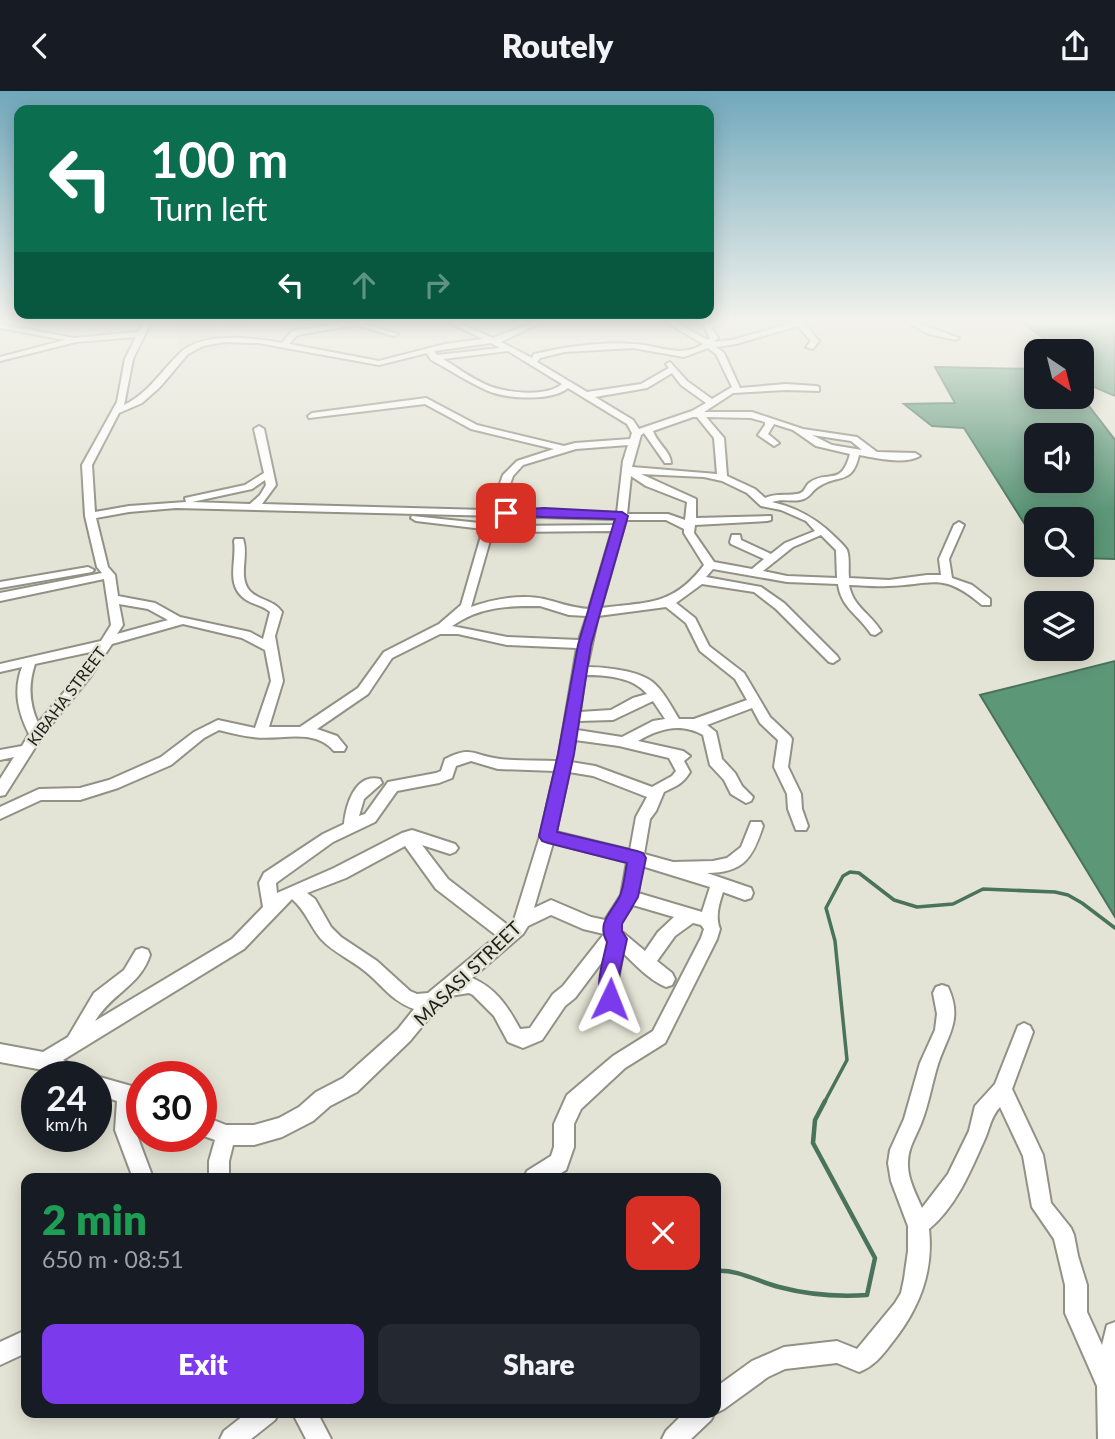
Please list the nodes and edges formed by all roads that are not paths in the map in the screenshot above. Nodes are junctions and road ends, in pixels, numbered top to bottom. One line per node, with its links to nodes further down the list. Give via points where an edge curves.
1 (124, 385): 13 (street, KIBAHA STREET)
2 (155, 385): 13 (street, via 139,401)
3 (482, 385): 4 (street, via 518,395 548,395)
4 (567, 385)
5 (569, 385): 11 (street)
6 (645, 385): 11 (street)
7 (688, 385): 12 (street)
8 (735, 385): 10 (street)
9 (816, 389): 10 (street)
10 (734, 391): 12 (street)
11 (584, 395): 20 (street)
12 (711, 402): 14 (street)
13 (115, 412): 33 (street, KIBAHA STREET, via 87,465)
14 (697, 414): 16 (street); 18 (street); 29 (street, via 719,438)
15 (312, 416): 22 (street, via 426,401 474,428)
16 (769, 419): 19 (street); 21 (street, via 763,436)
17 (259, 429): 28 (street)
18 (652, 429): 20 (street); 26 (street, via 652,443)
19 (804, 431): 23 (street, via 824,447); 24 (street, via 857,440)
20 (634, 434): 22 (street); 27 (street, MASASI STREET)
21 (774, 443)
22 (564, 449): 34 (street, via 516,465)
23 (855, 453): 24 (street); 30 (street, via 851,469 844,475 813,485 799,497 776,497)
24 (875, 455): 25 (street)
25 (915, 456)
26 (668, 461)
27 (629, 469): 29 (street); 36 (street, MASASI STREET); 37 (street, via 648,484 690,500)
28 (268, 475): 31 (street, via 248,487); 32 (street, via 269,490)
29 (723, 478): 30 (street, via 751,491)
30 (763, 503): 35 (street); 40 (street, via 810,519)
31 (167, 505): 32 (street); 33 (street)
32 (251, 508): 34 (street, via 402,511 419,519)
33 (90, 516): 45 (street, KIBAHA STREET)
34 (487, 518): 36 (street); 57 (street, via 466,606)
35 (767, 518): 37 (street); 39 (street)
36 (621, 520): 37 (street, via 668,516); 55 (street, MASASI STREET)
37 (689, 520): 44 (street, via 690,538)
38 (959, 524): 49 (street, via 944,559)
39 (777, 527)
40 (823, 531): 43 (street, via 789,545); 48 (street, via 841,549)
41 (239, 541): 61 (street, via 237,570 244,591 276,612 269,636)
42 (736, 552): 43 (street); 44 (street); 46 (street)
43 (773, 558): 46 (street)
44 (710, 565): 47 (street)
45 (106, 571): 50 (street); 51 (street); 52 (street, KIBAHA STREET)
46 (754, 573): 48 (street)
47 (701, 580): 54 (street); 62 (street, via 757,589)
48 (842, 580): 49 (street); 58 (street, via 851,606)
49 (947, 580): 53 (street, via 968,587)
50 (0, 585)
51 (0, 597)
52 (114, 599): 56 (street, via 151,607); 60 (street, KIBAHA STREET, via 117,625)
53 (986, 602)
54 (668, 603): 55 (street); 67 (street, via 691,621 701,645 740,676)
55 (594, 613): 57 (street, via 513,601 458,616); 59 (street, MASASI STREET)
56 (179, 621): 60 (street); 61 (street, via 246,635)
57 (441, 628): 59 (street, via 504,641); 72 (street, via 388,655 363,691)
58 (875, 631)
59 (586, 641): 65 (street, MASASI STREET)
60 (107, 642): 63 (street); 73 (street, KIBAHA STREET)
61 (271, 648): 71 (street, via 277,681)
62 (833, 659)
63 (30, 662): 64 (street); 73 (street, via 22,699)
64 (0, 668)
65 (580, 671): 66 (street, via 605,671 640,680); 70 (street, MASASI STREET)
66 (654, 696): 68 (street); 70 (street, via 614,715)
67 (755, 702): 69 (street); 85 (street, via 786,742 781,767 794,794)
68 (674, 723): 69 (street); 74 (street, via 653,726)
69 (695, 724): 82 (street, via 709,732 715,761)
70 (571, 725): 74 (street); 78 (street, MASASI STREET)
71 (260, 732): 72 (street); 83 (street, via 215,726 166,761 113,784 80,794 39,795)
72 (303, 732): 75 (street, via 332,739)
73 (36, 734): 76 (street, KIBAHA STREET)
74 (624, 742): 81 (street, via 679,756 681,777 658,788)
75 (339, 747)
76 (26, 750): 77 (street); 80 (street, KIBAHA STREET)
77 (0, 755)
78 (562, 766): 81 (street, via 596,771); 86 (street, via 498,764 462,757 453,760 447,774 439,778 393,786 370,818); 87 (street, MASASI STREET)
79 (375, 783): 86 (street, via 358,793)
80 (0, 791)
81 (656, 794): 90 (street, via 643,817)
82 (746, 797)
83 (0, 813)
84 (756, 826): 91 (street, via 747,851)
85 (801, 826)
86 (351, 828): 97 (street, via 270,878)
87 (548, 836): 90 (street); 99 (street, MASASI STREET)
88 (407, 837): 89 (street); 94 (street, via 340,873); 102 (street, via 442,884)
89 (450, 848)
90 (637, 858): 92 (street); 96 (street)
91 (719, 866): 92 (street); 93 (street)
92 (671, 868): 93 (street)
93 (716, 885): 95 (street); 100 (street)
94 (294, 891): 97 (street); 108 (street, via 309,904 335,942 371,966 404,997)
95 (745, 893)
96 (629, 897): 98 (street); 101 (street, via 613,921)
97 (271, 907): 111 (street, via 238,944)
98 (689, 917): 100 (street); 104 (street, via 674,925)
99 (522, 921): 101 (street, via 551,907); 102 (street, MASASI STREET)
100 (709, 923): 122 (street, via 709,939 663,1031 599,1077 573,1102 564,1124 559,1163)
101 (614, 934): 104 (street); 106 (street, via 559,1000 542,1029 529,1037 514,1036 500,1010 479,989 470,985); 109 (street, via 608,980 611,995)
102 (509, 936): 106 (street, MASASI STREET)
103 (142, 954): 111 (street, via 131,976 92,1009)
104 (646, 965): 105 (street)
105 (666, 979)
106 (447, 990): 108 (street, MASASI STREET)
107 (942, 993): 123 (street, via 945,1033 930,1061 898,1158 901,1181)
108 (432, 1002): 117 (street, MASASI STREET, via 404,1035 342,1091 282,1127 254,1135)
109 (606, 1005)
110 (1024, 1032): 114 (street)
111 (74, 1045): 113 (street)
112 (0, 1053): 113 (street)
113 (45, 1061)
114 (1002, 1090): 123 (street, via 982,1114 956,1181); 127 (street, via 1033,1155 1042,1207 1063,1235 1076,1285 1076,1313)
115 (126, 1110): 118 (street)
116 (217, 1131): 117 (street, MASASI STREET)
117 (226, 1135): 121 (street)
118 (126, 1136)
119 (132, 1152): 120 (street)
120 (141, 1173)
121 (219, 1173)
122 (542, 1173)
123 (918, 1225): 128 (street, via 911,1294 869,1356 859,1361 837,1352 784,1358)
124 (1115, 1333): 127 (street)
125 (21, 1344): 126 (street)
126 (0, 1354)
127 (1109, 1385): 135 (street)
128 (721, 1397)
129 (259, 1418): 132 (street)
130 (307, 1418): 133 (street)
131 (697, 1418): 134 (street)
132 (233, 1439)
133 (319, 1439)
134 (674, 1439)
135 (1110, 1439)

